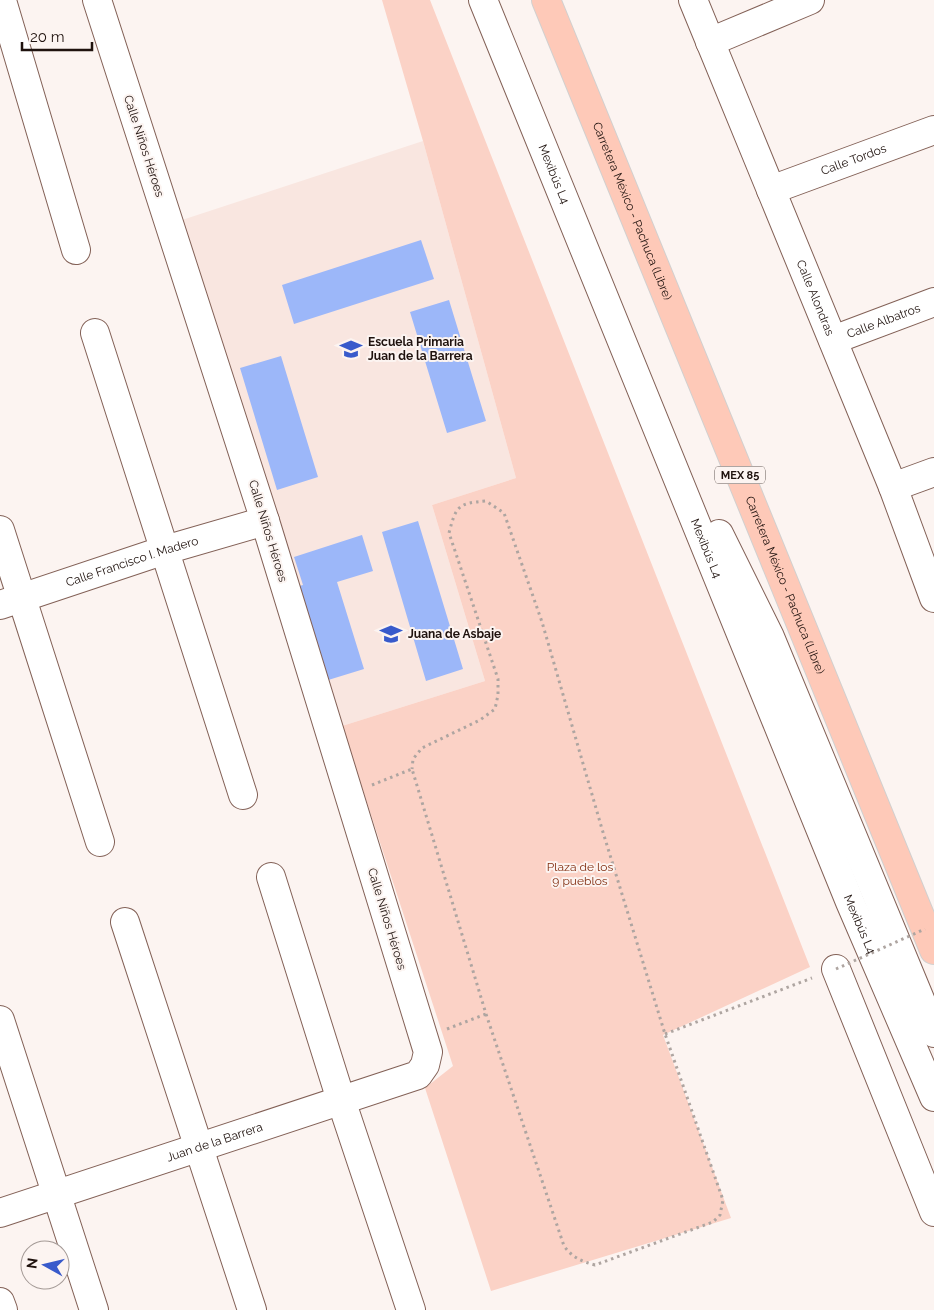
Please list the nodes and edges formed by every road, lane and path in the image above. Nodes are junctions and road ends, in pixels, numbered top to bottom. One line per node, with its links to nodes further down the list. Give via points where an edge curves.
1 (98, 0): 17 (street, Calle Niños Héroes)
2 (483, 0): 36 (street, Mexibús L4, via 850,902)
3 (499, 0): 32 (street, Mexibús L4, via 711,519 770,637)
4 (546, 0): 28 (main road, Carretera México - Pachuca (Libre) / MEX 85)
5 (693, 0): 8 (street, Calle Alondras)
6 (810, 0): 8 (street)
7 (7, 3): 11 (street)
8 (710, 42): 10 (street, Calle Alondras)
9 (934, 130): 10 (street, Calle Tordos)
10 (771, 190): 14 (street, Calle Alondras)
11 (76, 250)
12 (934, 302): 14 (street, Calle Albatros)
13 (95, 333): 19 (street)
14 (833, 340): 16 (street, Calle Alondras)
15 (934, 472): 16 (street)
16 (893, 487): 20 (street, Calle Alondras)
17 (265, 521): 19 (street, Calle Francisco I. Madero); 23 (street, Calle Niños Héroes)
18 (0, 530): 21 (street)
19 (165, 550): 21 (street, Calle Francisco I. Madero); 24 (street)
20 (934, 598)
21 (11, 601): 25 (street)
22 (412, 769): 23 (path); 30 (path); 33 (path, via 413,759 422,748 480,720 495,709 498,679 449,533 455,512 467,502 486,501 504,513 542,622)
23 (349, 794): 34 (street, Calle Niños Héroes)
24 (242, 795)
25 (100, 842)
26 (271, 877): 37 (street)
27 (125, 922): 38 (street)
28 (930, 939): 29 (path, bridge)
29 (827, 973): 33 (path); 40 (street)
30 (486, 1014): 33 (path, via 564,1246 579,1261 595,1265 713,1222 720,1215 723,1200); 34 (path)
31 (0, 1020): 39 (street)
32 (934, 1033)
33 (665, 1034)
34 (424, 1038): 35 (street, Calle Niños Héroes, via 428,1052)
35 (425, 1065): 37 (street, Juan de la Barrera, via 418,1075)
36 (934, 1097)
37 (341, 1100): 38 (street, Juan de la Barrera); 46 (street)
38 (198, 1148): 39 (street, Juan de la Barrera); 45 (street)
39 (56, 1195): 41 (street, Juan de la Barrera); 44 (street)
40 (934, 1212)
41 (0, 1213)
42 (0, 1302): 43 (street)
43 (3, 1310)
44 (94, 1310)
45 (252, 1310)
46 (411, 1310)

